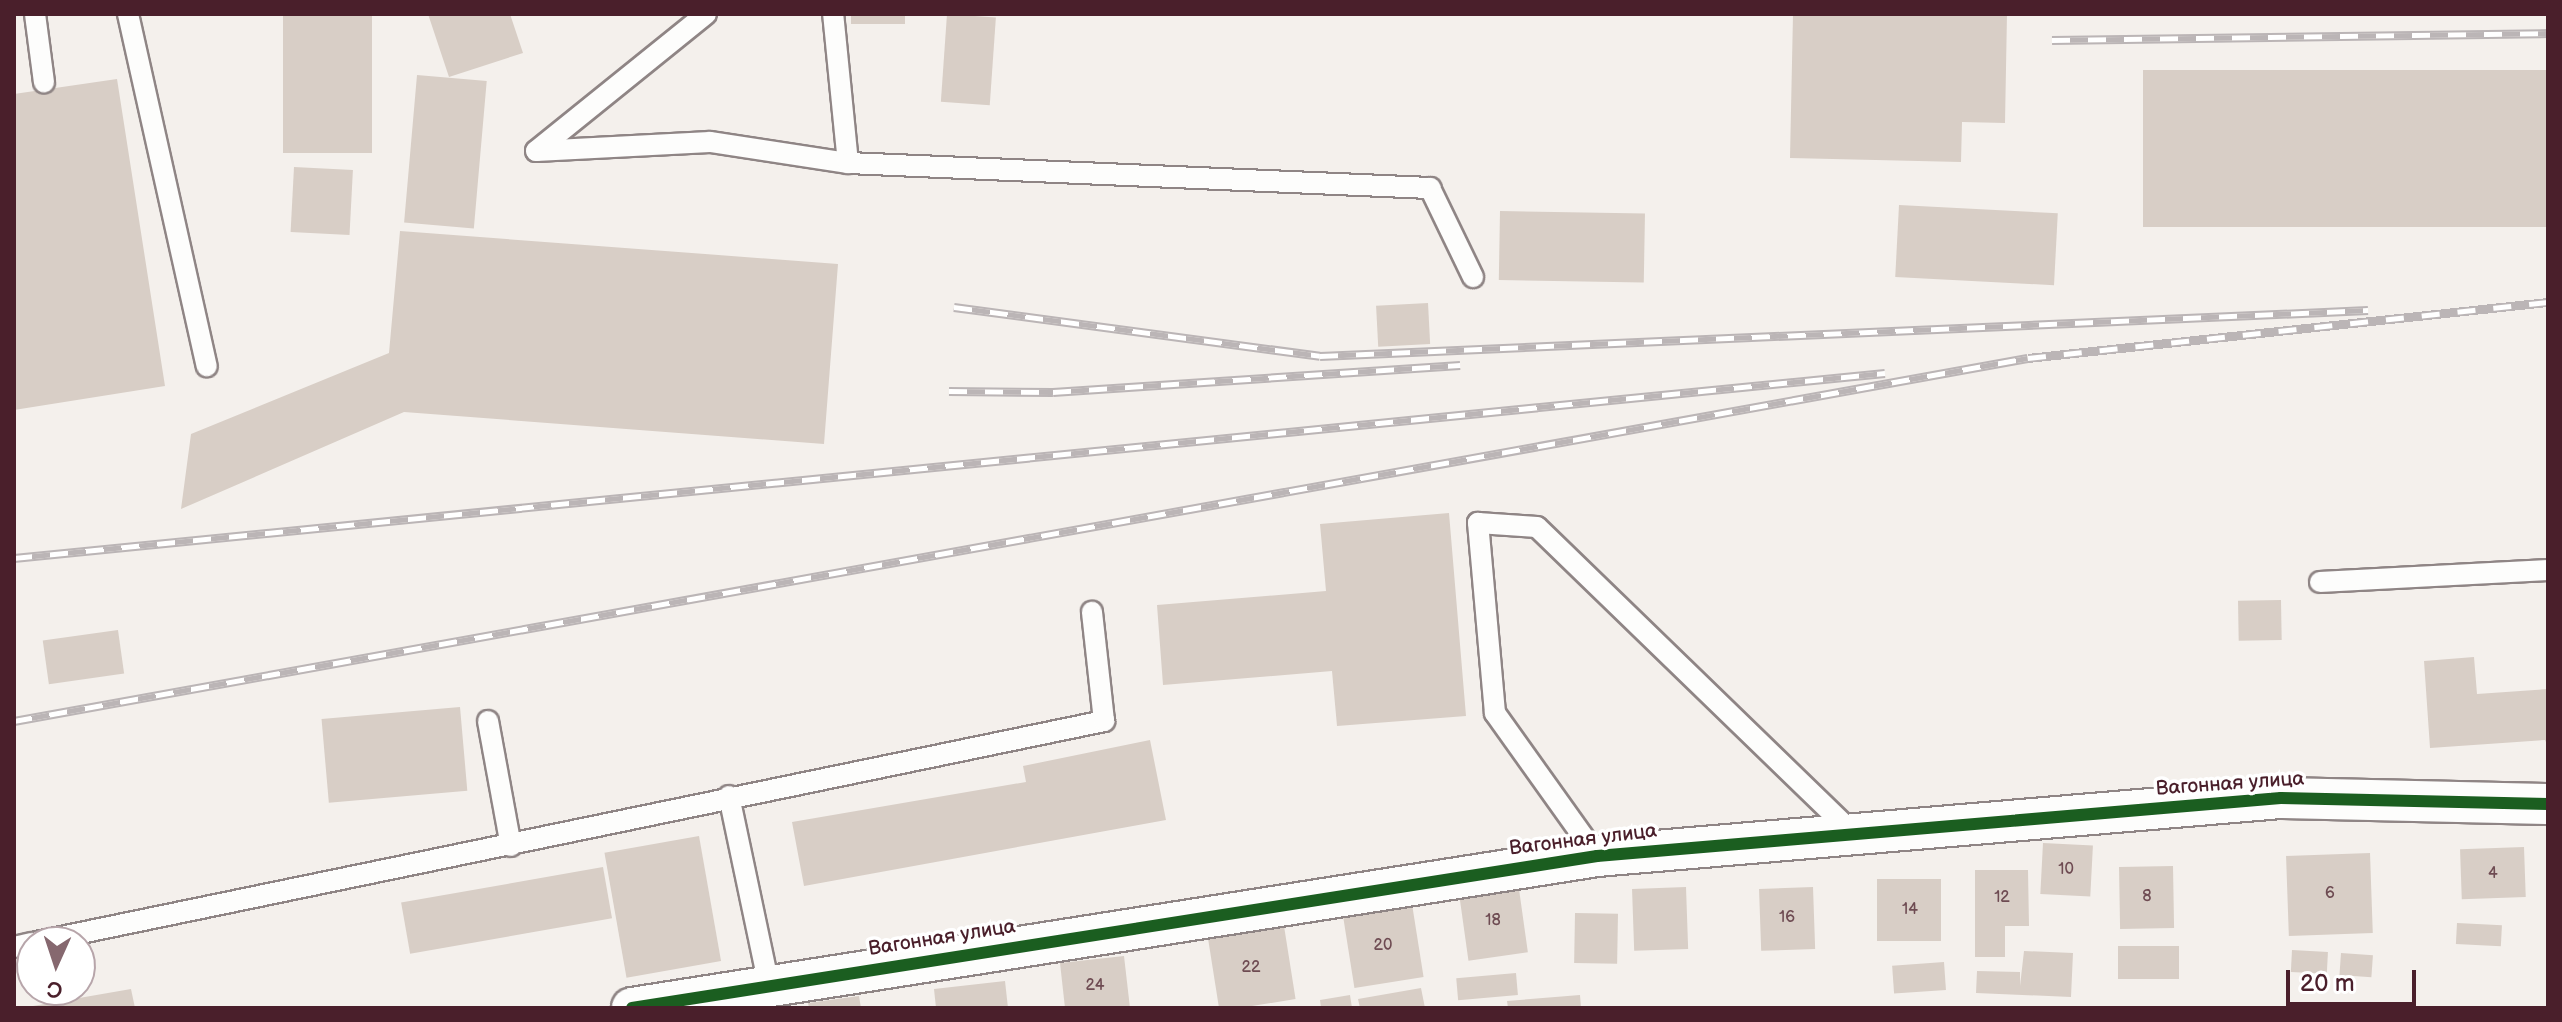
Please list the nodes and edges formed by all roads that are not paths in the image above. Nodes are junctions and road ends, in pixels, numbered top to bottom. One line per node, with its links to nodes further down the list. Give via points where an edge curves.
1 (35, 14): 2 (lane); 6 (lane)
2 (51, 14)
3 (128, 14): 9 (lane)
4 (706, 14): 7 (lane, via 536,151 710,142)
5 (833, 14): 7 (lane)
6 (44, 82)
7 (848, 163): 8 (lane, via 1430,188)
8 (1473, 277)
9 (207, 366)
10 (2548, 570): 11 (lane)
11 (2320, 582)
12 (1092, 612): 14 (lane, via 1104,721)
13 (488, 721): 17 (lane)
14 (729, 796): 17 (lane); 20 (lane)
15 (2548, 804): 16 (street, Вагонная улица, via 2281,798)
16 (1853, 833): 18 (street, Вагонная улица); 18 (lane, via 1537,527 1478,523 1495,713)
17 (511, 846): 19 (lane)
18 (1597, 856): 20 (street, Вагонная улица)
19 (96, 930)
20 (769, 985): 21 (street, Вагонная улица)
21 (632, 1008)

